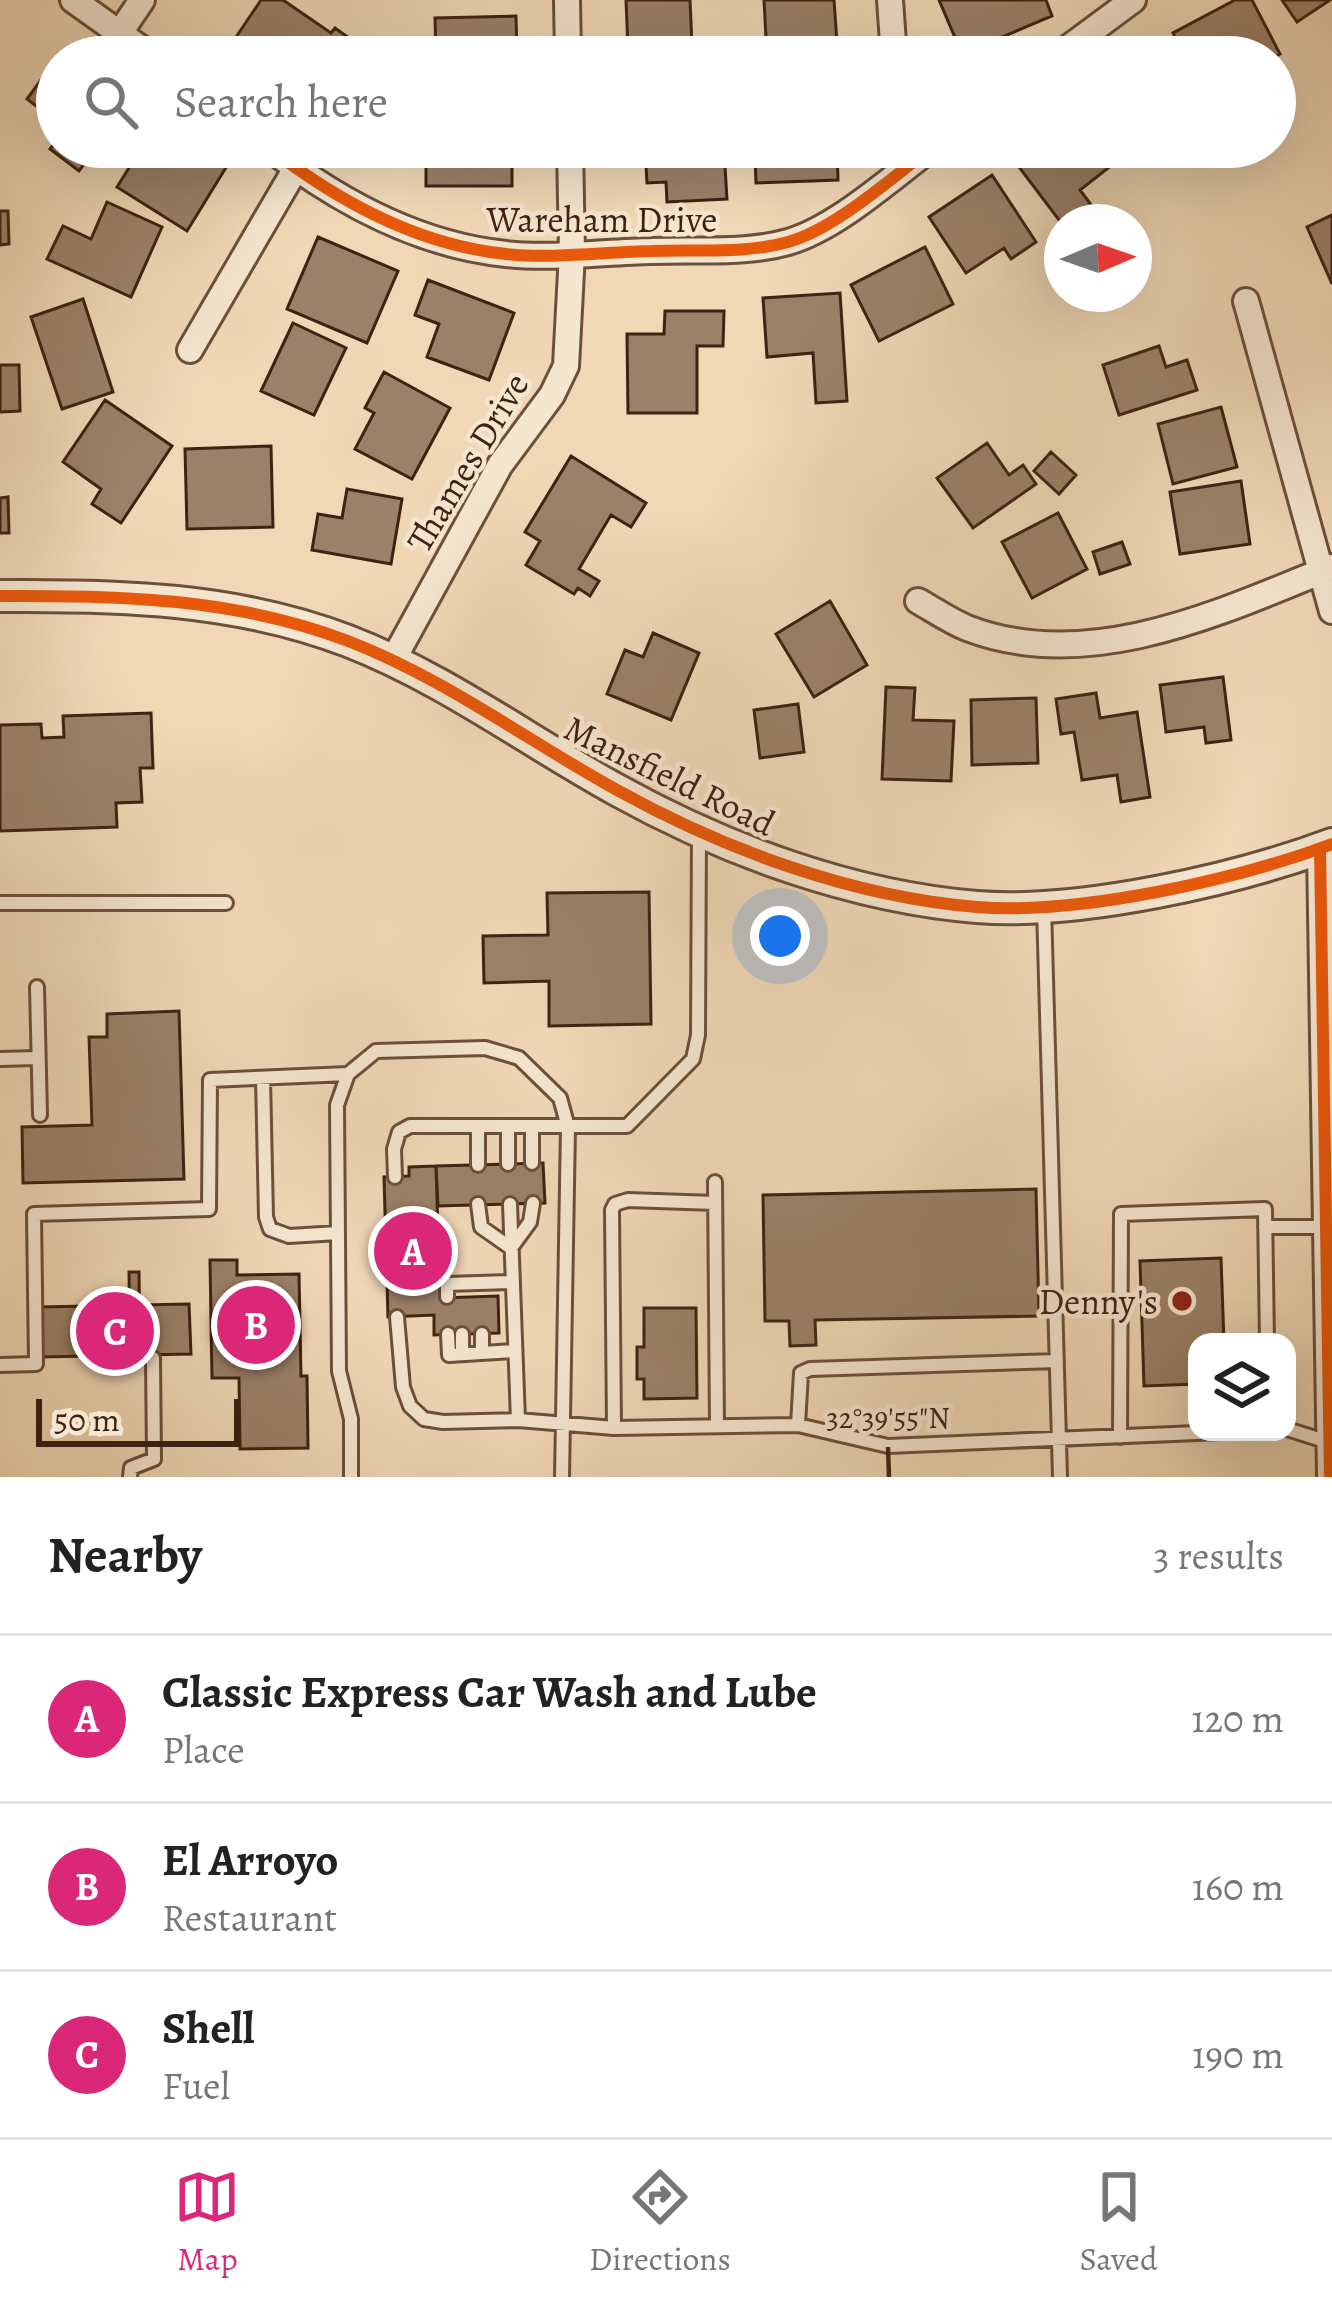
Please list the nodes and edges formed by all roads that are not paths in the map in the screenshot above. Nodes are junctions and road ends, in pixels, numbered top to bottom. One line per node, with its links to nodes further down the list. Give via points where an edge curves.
1 (73, 0): 6 (street)
2 (142, 0): 6 (street)
3 (567, 0): 8 (street)
4 (890, 0): 9 (street)
5 (1133, 0): 10 (street)
6 (121, 31): 7 (street)
7 (127, 36)
8 (568, 36)
9 (893, 36)
10 (1085, 36)
11 (570, 168): 14 (street, Thames Drive)
12 (904, 168): 14 (street, Wareham Drive, via 790,242)
13 (296, 169): 14 (street, Wareham Drive, via 398,227 455,248); 16 (street)
14 (572, 253): 21 (street, Thames Drive, via 566,366 500,465)
15 (1246, 301): 17 (street)
16 (190, 350)
17 (1326, 569): 19 (street, via 1198,620 1079,644 966,628); 20 (street)
18 (0, 596): 21 (street, Mansfield Road, via 216,605 308,628)
19 (918, 601)
20 (1332, 611)
21 (392, 662): 22 (street, Mansfield Road)
22 (699, 830): 26 (street, Mansfield Road, via 817,875 898,895); 37 (lane, via 693,1059 627,1126)
23 (1326, 846): 26 (street, Mansfield Road, via 1156,893); 27 (street)
24 (0, 903): 25 (lane)
25 (226, 903)
26 (1044, 906): 60 (lane)
27 (1327, 968): 48 (street)
28 (37, 987): 29 (lane)
29 (37, 1058): 30 (lane); 33 (lane)
30 (0, 1059)
31 (347, 1074): 32 (lane); 37 (lane, via 376,1051 485,1048 519,1058 560,1098); 49 (lane, via 337,1105)
32 (262, 1078): 49 (lane, via 270,1229); 61 (lane, via 210,1081 209,1209 34,1214 36,1364)
33 (40, 1115)
34 (478, 1126): 35 (lane); 40 (lane); 41 (lane, via 399,1132)
35 (508, 1126): 36 (lane); 39 (lane)
36 (532, 1127): 37 (lane); 38 (lane)
37 (568, 1127): 63 (lane)
38 (532, 1163)
39 (508, 1164)
40 (478, 1165)
41 (395, 1177)
42 (715, 1182): 44 (lane)
43 (533, 1203): 50 (lane)
44 (715, 1203): 65 (lane); 66 (lane, via 628,1200 612,1210)
45 (478, 1204): 50 (lane, via 481,1227)
46 (510, 1204): 50 (lane)
47 (1265, 1227): 48 (lane); 54 (lane); 69 (lane, via 1265,1209 1121,1214)
48 (1329, 1227): 71 (street)
49 (338, 1233): 73 (lane, via 339,1370 351,1419)
50 (511, 1248): 51 (lane)
51 (513, 1282): 52 (lane); 57 (lane)
52 (456, 1293)
53 (397, 1317): 62 (lane, via 403,1387 424,1419)
54 (1268, 1333)
55 (455, 1334): 58 (lane, via 462,1354)
56 (482, 1334): 58 (lane)
57 (515, 1352): 58 (lane); 62 (lane)
58 (482, 1353)
59 (153, 1358): 72 (lane, via 154,1459 131,1468)
60 (1057, 1361): 64 (lane, via 811,1369 801,1373); 70 (lane)
61 (0, 1364)
62 (518, 1420): 63 (lane)
63 (562, 1422): 66 (lane); 74 (lane)
64 (798, 1425): 65 (lane); 70 (lane, via 888,1446)
65 (717, 1426): 66 (lane)
66 (614, 1428)
67 (1296, 1432): 71 (lane)
68 (1188, 1434): 69 (lane)
69 (1120, 1437): 70 (lane)
70 (1059, 1441): 75 (lane)
71 (1331, 1443): 76 (street)
72 (130, 1477)
73 (351, 1477)
74 (562, 1477)
75 (1060, 1477)
76 (1330, 1477)

